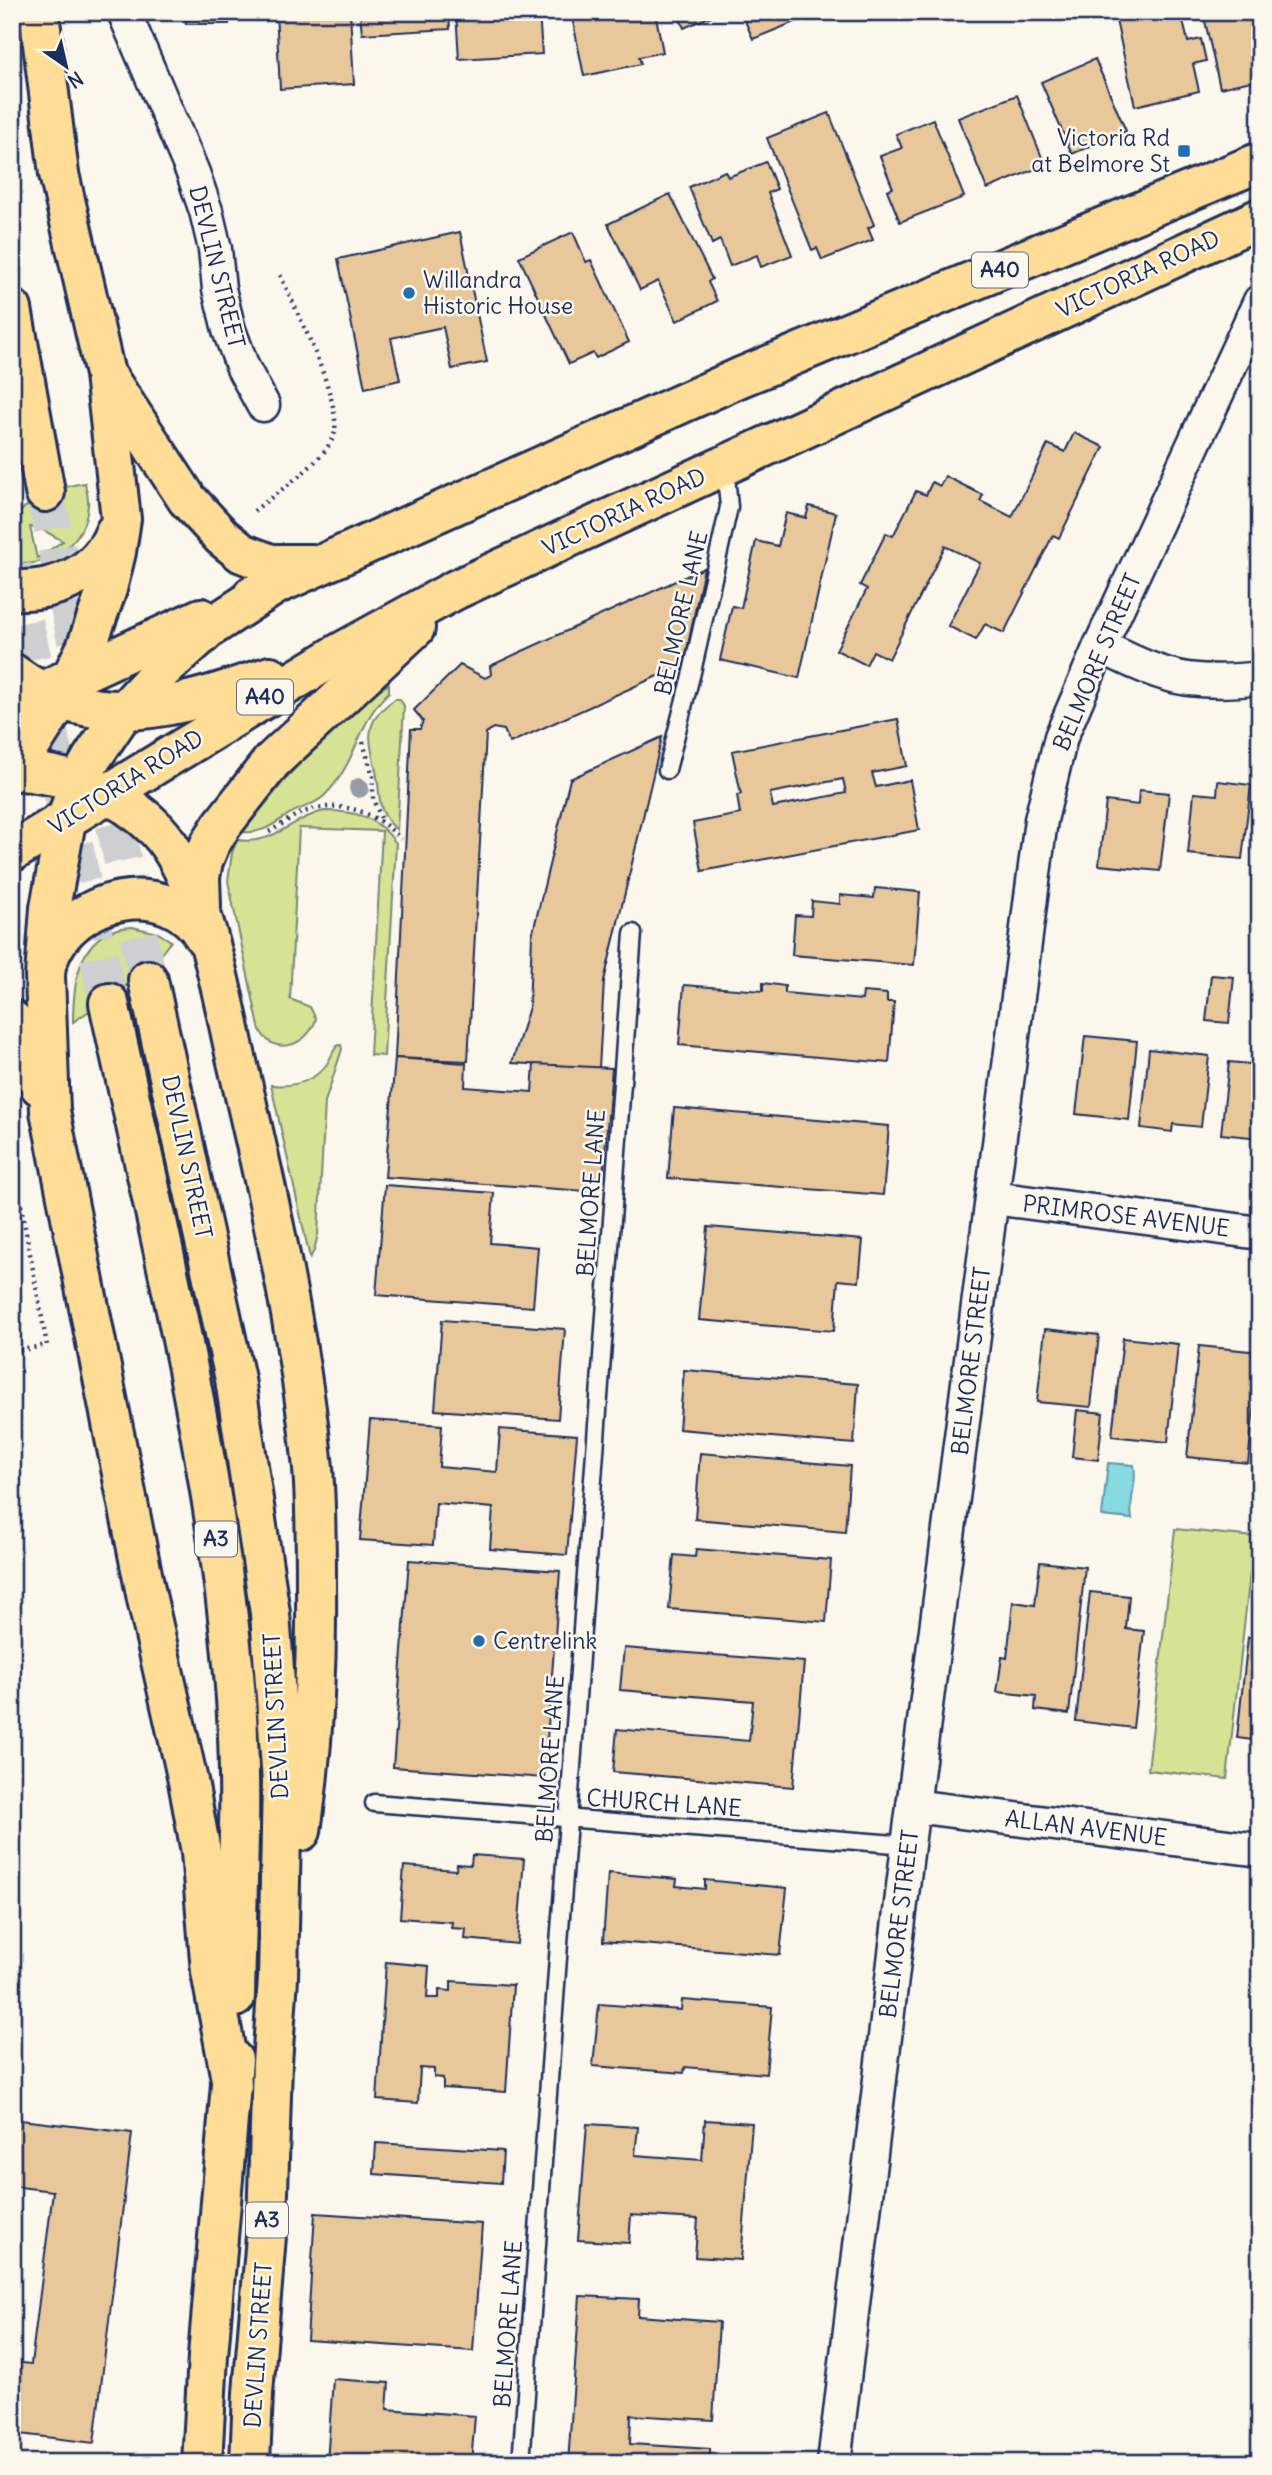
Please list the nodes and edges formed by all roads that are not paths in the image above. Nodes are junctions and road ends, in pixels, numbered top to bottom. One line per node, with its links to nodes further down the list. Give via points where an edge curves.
1 (39, 12): 7 (highway, via 59,174)
2 (124, 12): 8 (street, DEVLIN STREET, via 193,173 215,249 229,330)
3 (1260, 162): 12 (highway, A40, via 741,377)
4 (1260, 218): 9 (highway, VICTORIA ROAD / A40)
5 (1260, 302): 16 (street, BELMORE STREET)
6 (12, 309): 10 (highway)
7 (105, 374): 11 (highway); 12 (highway, via 187,499 222,537 242,553 271,564 301,566)
8 (263, 405)
9 (725, 464): 15 (highway, VICTORIA ROAD / A40); 22 (lane, BELMORE LANE, via 729,507)
10 (45, 492)
11 (120, 492): 14 (highway, via 114,534 92,565 42,591); 19 (highway, via 116,552 98,615)
12 (334, 560): 13 (highway, A40)
13 (275, 585): 19 (highway, A40); 20 (highway, via 209,628)
14 (12, 590)
15 (455, 590): 17 (highway, VICTORIA ROAD / A40); 27 (highway, via 272,761 222,825 200,877)
16 (1100, 646): 18 (street, via 1186,679); 33 (street, BELMORE STREET, via 1061,737 1041,821)
17 (338, 654): 20 (highway, via 208,697); 23 (highway, VICTORIA ROAD / A40, via 207,732)
18 (1260, 678)
19 (40, 690): 20 (highway, via 104,711); 21 (highway, via 28,750)
20 (123, 712): 23 (highway, via 92,758)
21 (12, 769): 23 (highway, via 45,773)
22 (667, 770)
23 (93, 788): 24 (highway); 27 (highway, via 137,814 175,854)
24 (66, 821): 25 (highway, VICTORIA ROAD); 28 (highway, via 50,908)
25 (12, 852)
26 (633, 933): 37 (lane, BELMORE LANE)
27 (208, 940): 28 (highway, via 193,920 173,906 116,901 84,914 64,930 53,946); 40 (highway, via 289,1310 316,1515 313,1729)
28 (45, 976): 32 (highway)
29 (148, 980): 40 (highway, DEVLIN STREET / A3, via 235,1379 271,1613 282,1782)
30 (109, 1003): 41 (highway, DEVLIN STREET / A3, via 205,1462 234,1675 240,1805)
31 (12, 1020): 32 (highway)
32 (50, 1111): 41 (highway, via 188,1781 201,1852 211,1972)
33 (992, 1198): 34 (street, PRIMROSE AVENUE); 36 (street, BELMORE STREET)
34 (1260, 1233)
35 (374, 1803): 37 (lane, CHURCH LANE)
36 (913, 1805): 38 (street, BELMORE STREET); 39 (street, ALLAN AVENUE)
37 (569, 1819): 38 (lane, CHURCH LANE); 44 (lane, BELMORE LANE)
38 (908, 1844): 45 (street, BELMORE STREET)
39 (1260, 1850)
40 (278, 1978): 43 (highway, DEVLIN STREET / A3)
41 (232, 2085): 42 (highway, DEVLIN STREET / A3)
42 (202, 2463)
43 (250, 2463)
44 (521, 2463)
45 (834, 2463)

